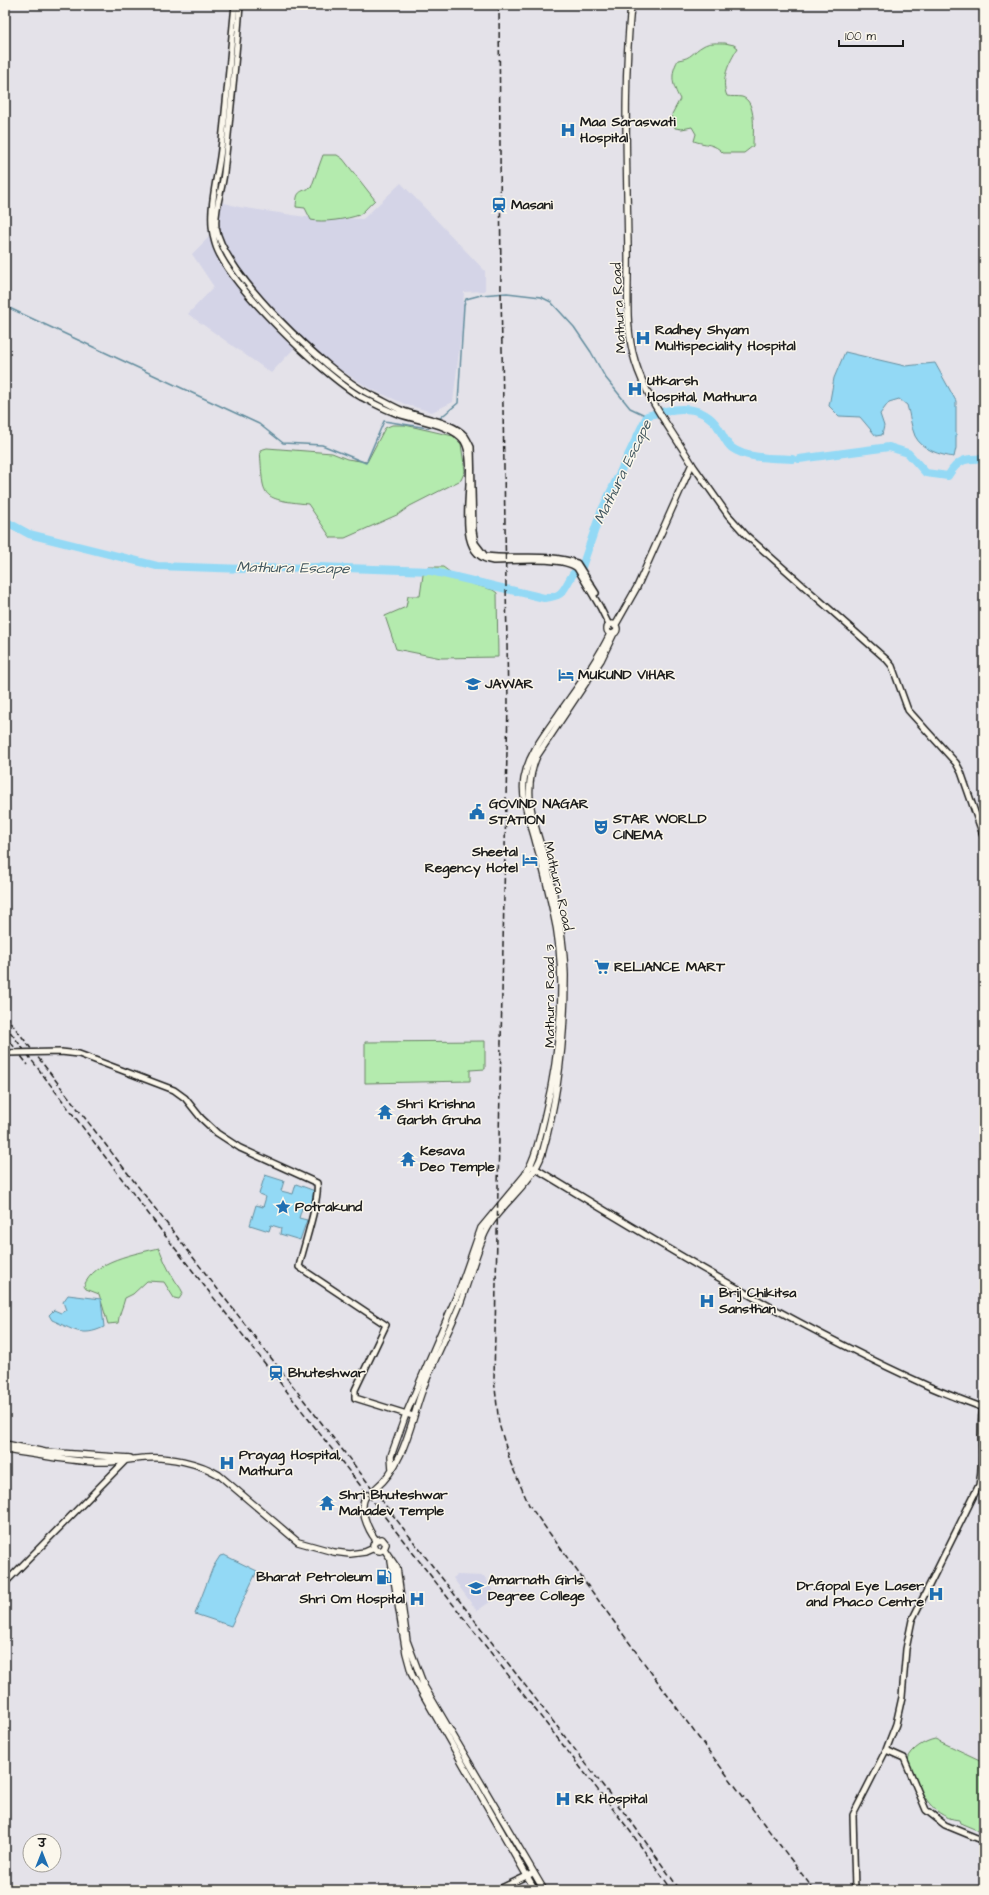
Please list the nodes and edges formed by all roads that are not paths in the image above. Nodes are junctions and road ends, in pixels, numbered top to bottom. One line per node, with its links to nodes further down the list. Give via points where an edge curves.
1 (235, 5): 5 (street, via 221,150 212,208 215,243)
2 (240, 5): 4 (street, via 229,130 216,220 220,241)
3 (631, 5): 6 (main road, Mathura Road, via 626,114 629,310 634,358 655,405)
4 (236, 269): 5 (street); 7 (street, via 291,332 353,384 402,410 457,430 465,436 471,447 473,531 475,543 485,556 561,558 577,563)
5 (231, 272): 7 (street, via 269,318 339,381 379,406 439,427 463,441 469,466 469,531 471,546 476,554 485,560 493,561 560,561 572,564)
6 (692, 464): 7 (main road, via 637,587); 10 (street, via 728,515 746,534 892,666 908,710 956,763 961,772)
7 (612, 625): 8 (main road, Mathura Road, via 607,630 612,633)
8 (579, 690): 9 (main road, Mathura Road, via 537,756 531,770 529,796); 12 (main road, Mathura Road, via 529,760 524,781 527,814 554,913 560,976 554,1080)
9 (539, 837): 12 (main road, Mathura Road 3, via 560,923 565,974 559,1077 541,1156)
10 (984, 838)
11 (5, 1053): 14 (street, bridge, via 79,1054 174,1090 185,1098 217,1133 240,1148 317,1183 318,1188 299,1267 386,1325 354,1393 355,1398)
12 (533, 1167): 13 (street, via 700,1268 844,1345 928,1386); 14 (main road, via 481,1228 460,1288); 15 (main road, via 484,1235 460,1304)
13 (984, 1406): 27 (street, via 980,1485 912,1620 906,1649 902,1697 896,1724)
14 (406, 1414): 15 (street); 19 (main road, via 391,1456)
15 (414, 1416): 19 (main road)
16 (5, 1444): 18 (main road, via 58,1453)
17 (5, 1450): 18 (main road, via 68,1460)
18 (127, 1460): 23 (main road, via 146,1457 186,1461 208,1468 298,1542 310,1547 350,1554); 26 (street)
19 (392, 1470): 20 (main road, via 387,1479)
20 (376, 1488)
21 (367, 1495): 22 (main road, via 363,1508 365,1518)
22 (376, 1540): 23 (main road); 24 (main road, via 384,1541)
23 (374, 1548): 24 (main road, via 380,1551)
24 (384, 1549): 25 (main road)
25 (390, 1557): 29 (main road, via 397,1568 407,1641 421,1679); 30 (main road, via 412,1675)
26 (5, 1583)
27 (886, 1750): 28 (street, via 904,1758 926,1810 945,1825); 34 (street, via 853,1815)
28 (984, 1841)
29 (533, 1873): 30 (street); 33 (main road)
30 (527, 1876): 31 (street); 32 (main road)
31 (497, 1890)
32 (535, 1890)
33 (544, 1890)
34 (855, 1890)

